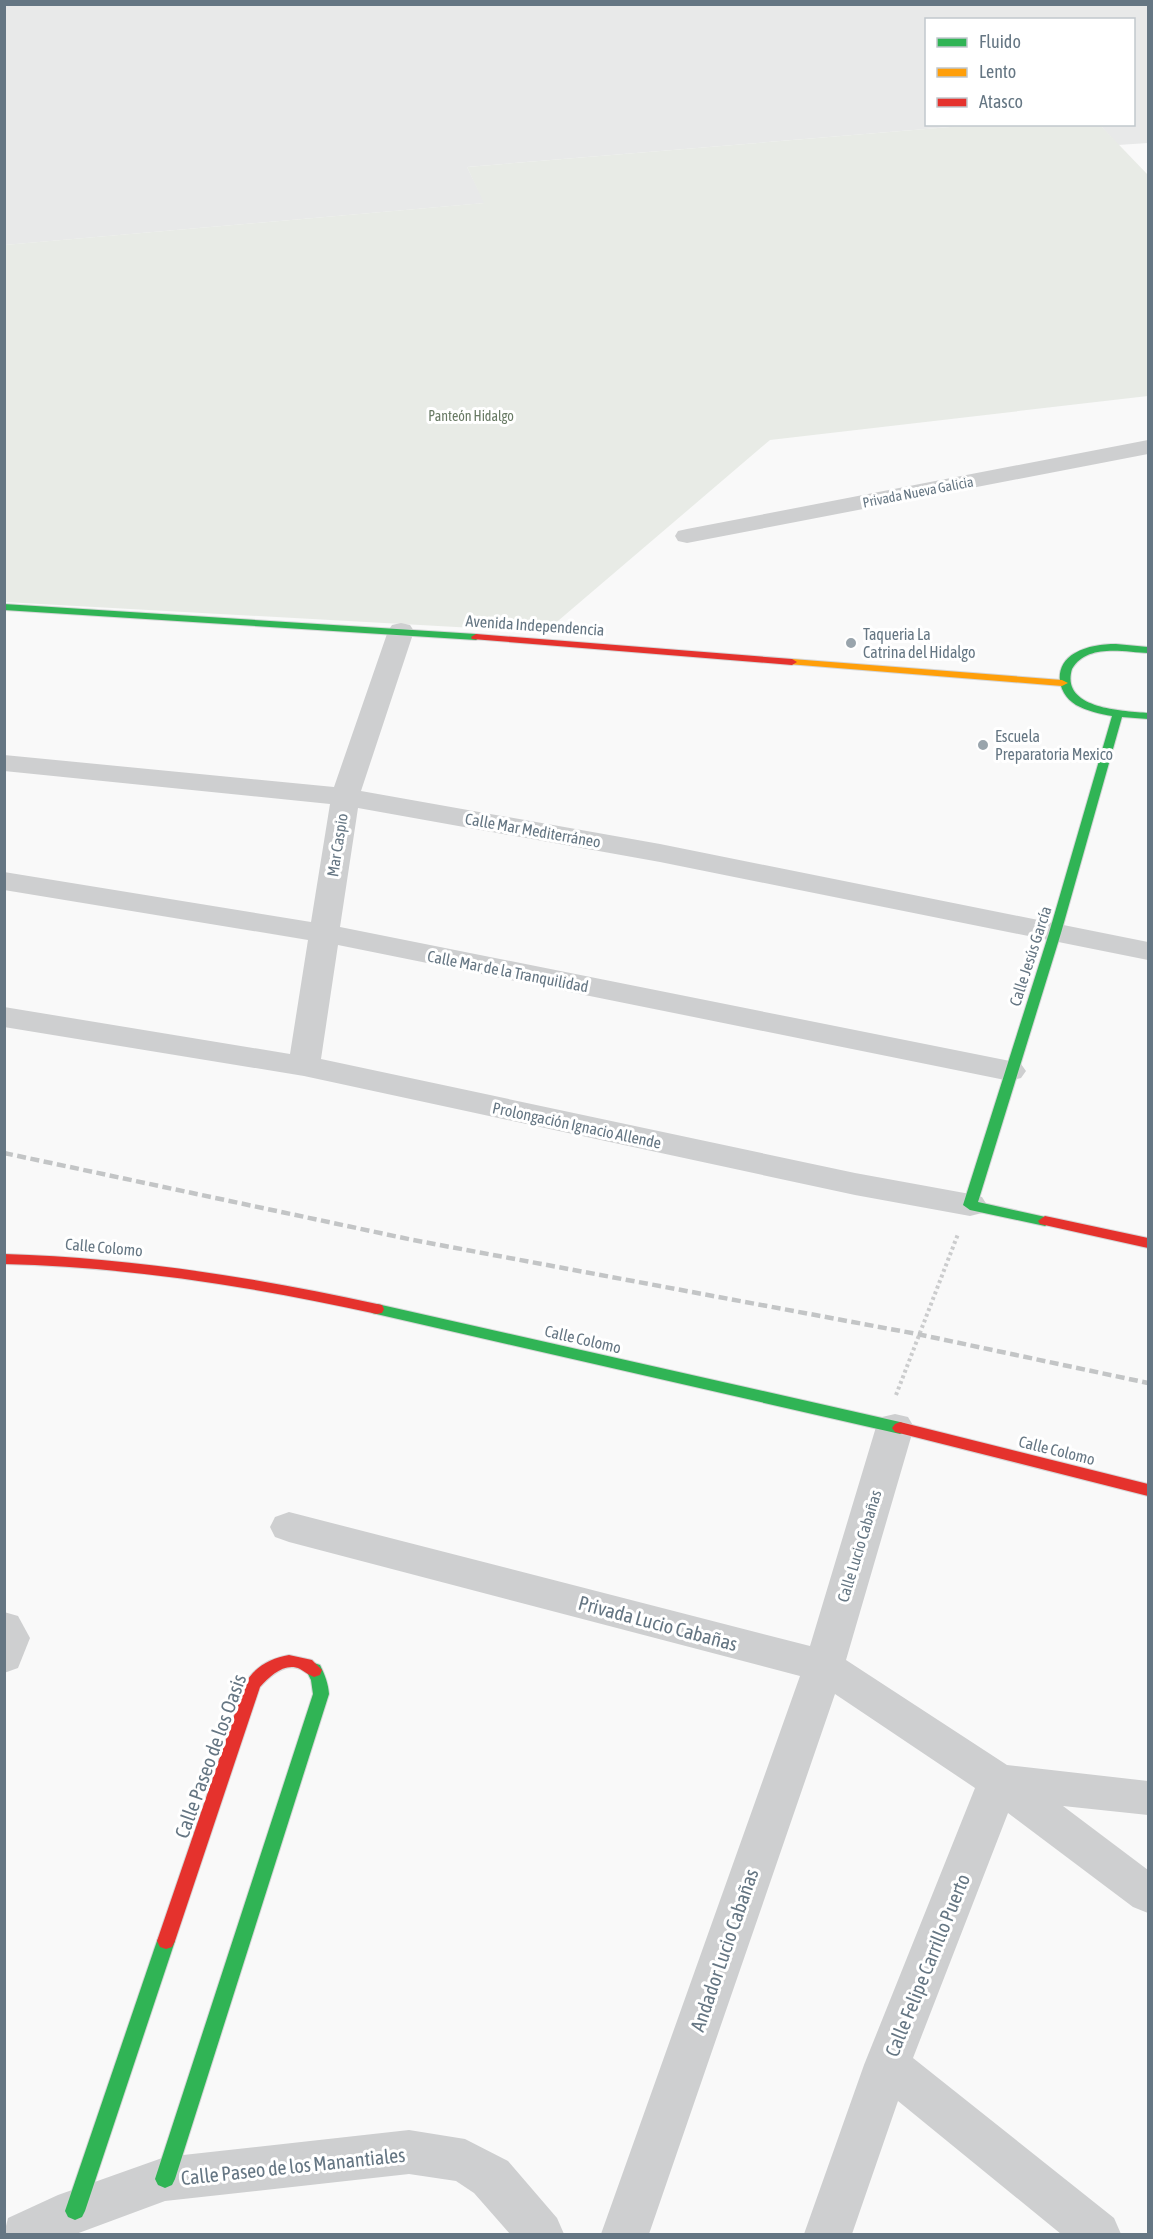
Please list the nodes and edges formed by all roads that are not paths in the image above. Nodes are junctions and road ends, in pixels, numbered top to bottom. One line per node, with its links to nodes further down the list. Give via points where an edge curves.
1 (1149, 447): 2 (street, Privada Nueva Galicia)
2 (687, 536)
3 (4, 607): 4 (main road, Avenida Independencia)
4 (401, 631): 6 (main road, Avenida Independencia); 10 (street, Mar Caspio)
5 (1149, 650): 6 (main road, via 1113,647 1079,655 1062,672)
6 (1062, 683): 7 (main road, via 1068,694 1081,703)
7 (1117, 716): 8 (main road); 13 (main road, Calle Jesús García)
8 (1149, 716)
9 (4, 763): 10 (street, Calle Mar Mediterráneo)
10 (345, 797): 12 (street, Mar Caspio); 13 (street, Calle Mar Mediterráneo, via 660,853)
11 (4, 881): 12 (street, Calle Mar de la Tranquilidad)
12 (323, 933): 16 (street, Mar Caspio); 17 (street, Calle Mar de la Tranquilidad)
13 (1055, 933): 14 (street, Calle Mar Mediterráneo); 17 (main road, Calle Jesús García)
14 (1149, 951)
15 (4, 1017): 16 (street, Prolongación Ignacio Allende)
16 (304, 1066): 18 (street, Prolongación Ignacio Allende)
17 (1010, 1071): 18 (main road, Calle Jesús García)
18 (970, 1205): 19 (main road, Prolongación Ignacio Allende)
19 (1149, 1243)
20 (4, 1259): 21 (main road, Calle Colomo, via 54,1258 193,1271 258,1283)
21 (895, 1427): 22 (main road, Calle Colomo); 26 (street, Calle Lucio Cabañas)
22 (1149, 1490)
23 (289, 1527): 26 (street, Privada Lucio Cabañas)
24 (4, 1627): 25 (street, via 9,1638)
25 (4, 1657)
26 (824, 1666): 27 (street, Privada Lucio Cabañas); 35 (street, Andador Lucio Cabañas)
27 (999, 1782): 28 (street); 29 (street, Privada Lucio Cabañas); 30 (street, Calle Felipe Carrillo Puerto)
28 (1149, 1798)
29 (1149, 1894)
30 (887, 2065): 36 (street); 37 (street, Calle Felipe Carrillo Puerto)
31 (165, 2179): 32 (street, Calle Paseo de los Manantiales); 32 (main road, Calle Paseo de los Oasis, via 321,1694 322,1682 317,1672 295,1661 269,1666 253,1684); 34 (street, Calle Paseo de los Manantiales, via 409,2151 465,2161 491,2177)
32 (75, 2211): 33 (street, Calle Paseo de los Manantiales)
33 (25, 2235)
34 (540, 2235)
35 (625, 2235)
36 (828, 2235)
37 (1097, 2235)

